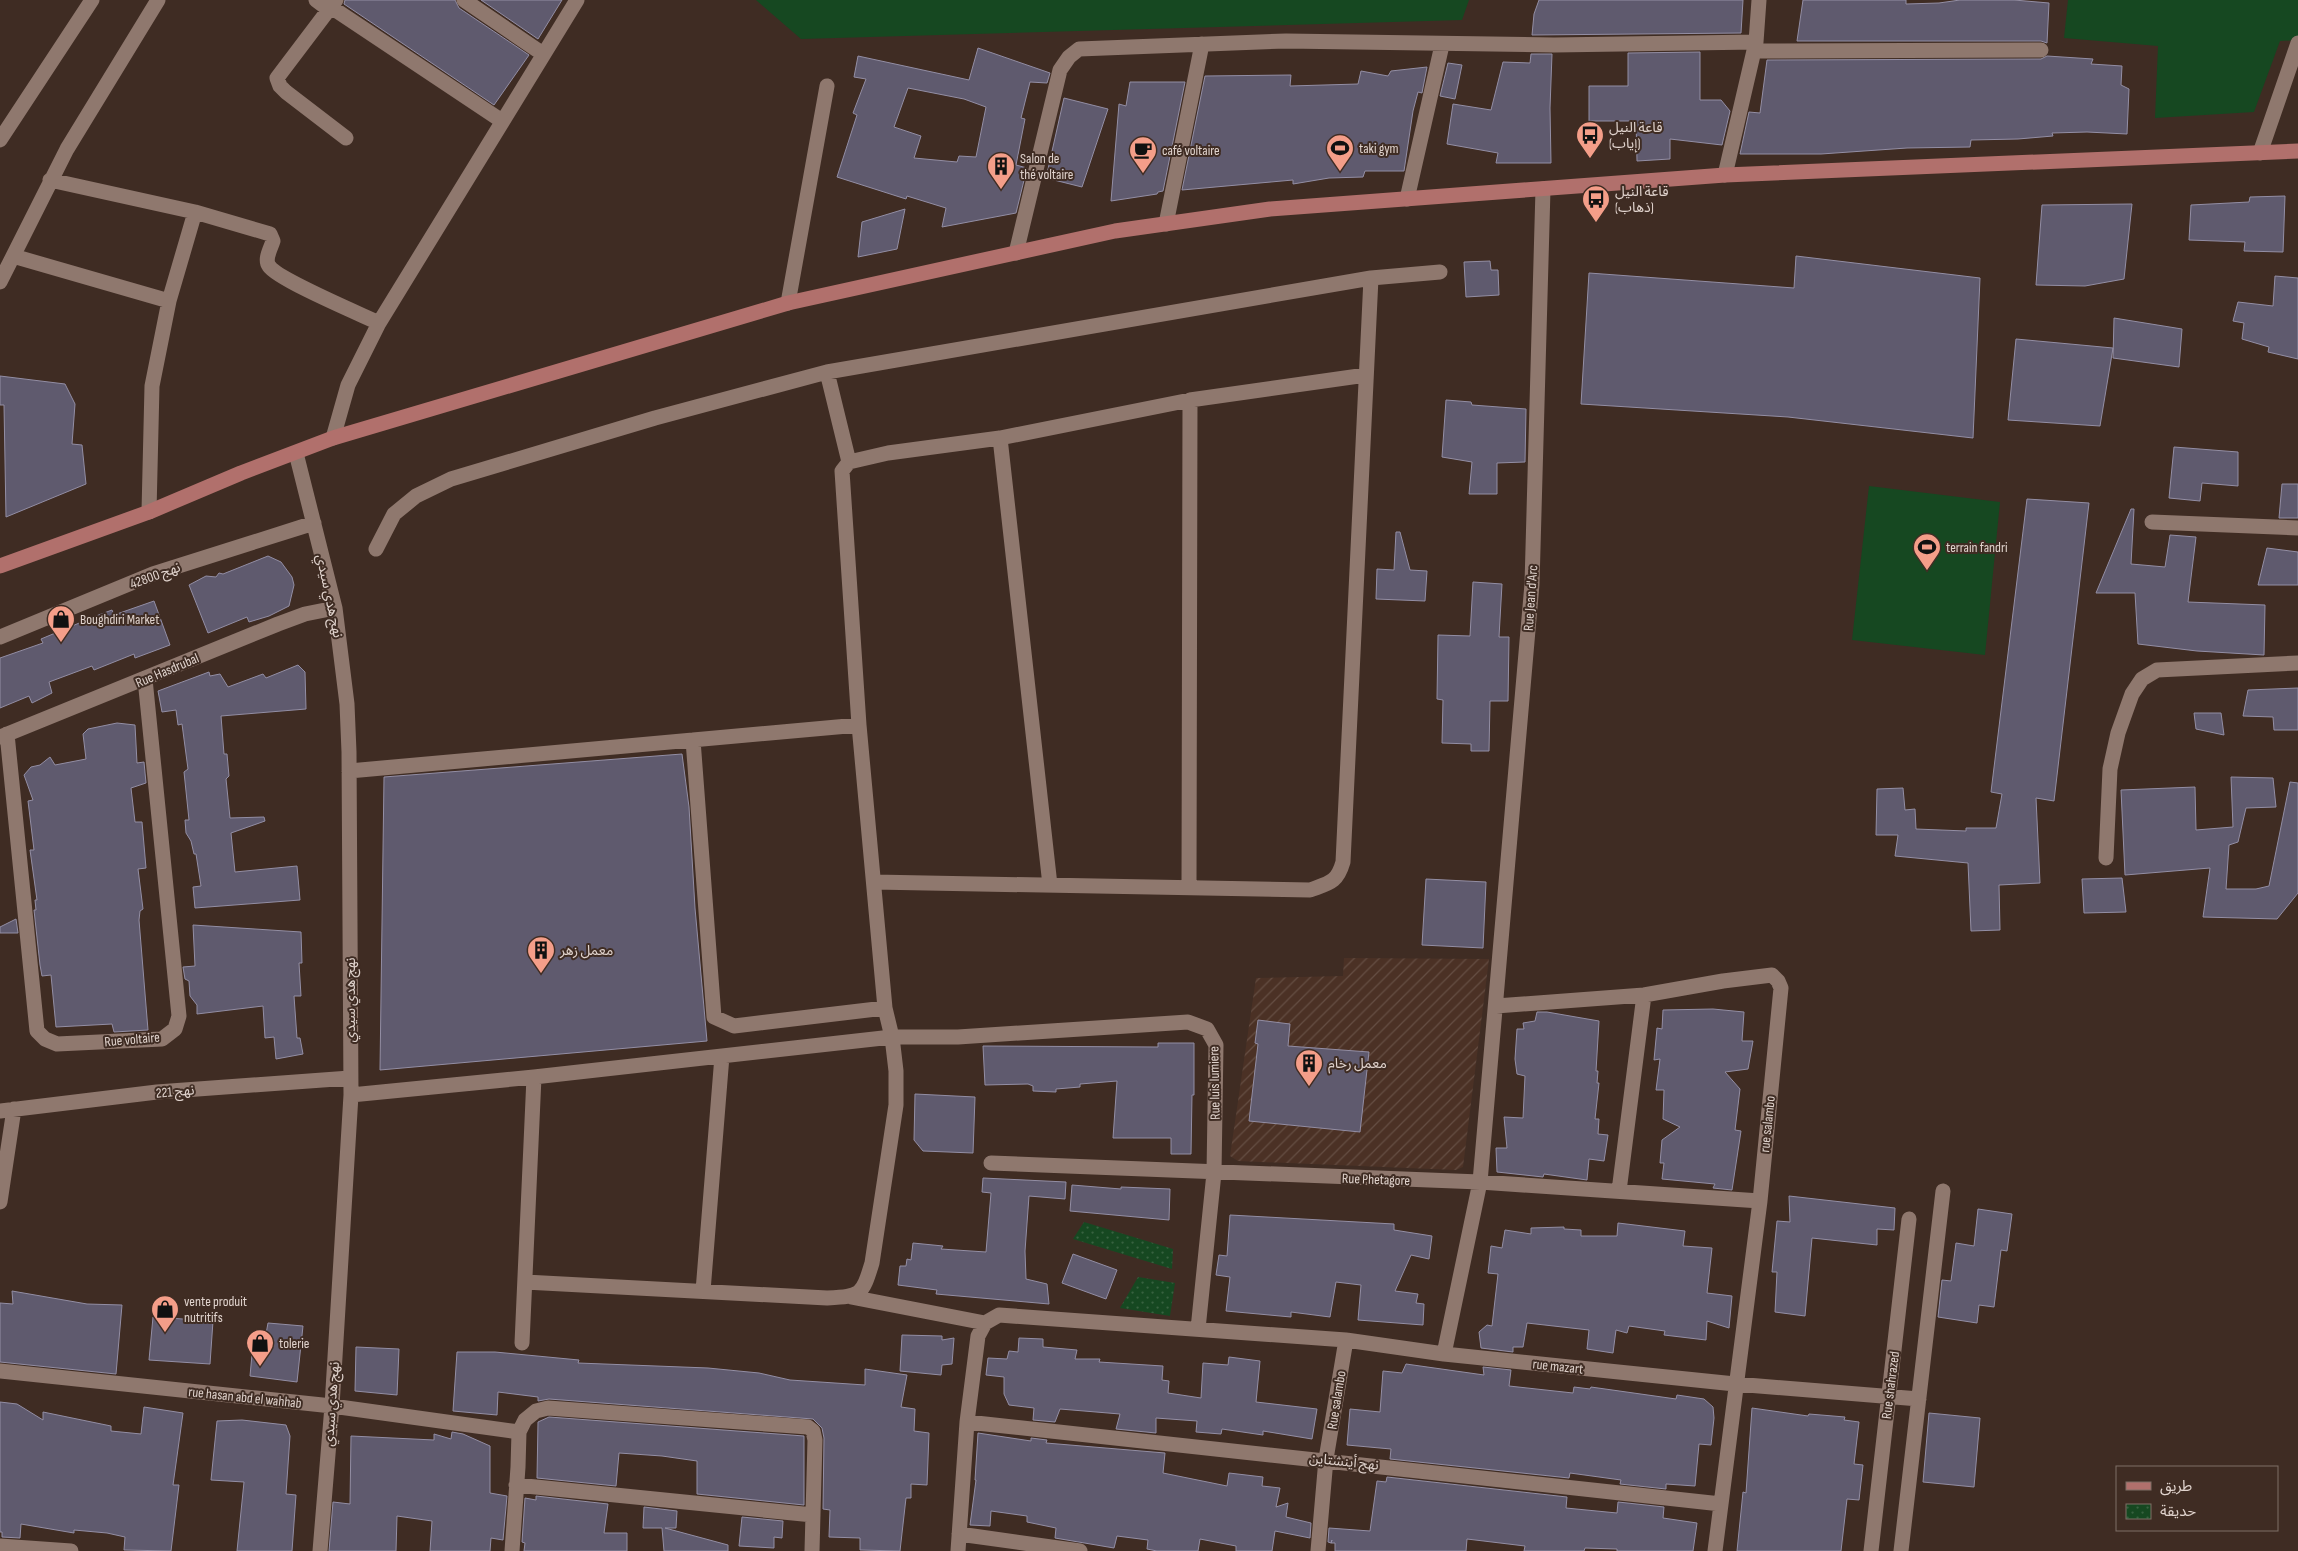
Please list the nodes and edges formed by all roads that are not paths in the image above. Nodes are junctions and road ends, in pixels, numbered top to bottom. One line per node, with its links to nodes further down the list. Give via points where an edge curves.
1 (92, 0): 17 (street)
2 (158, 0): 21 (street)
3 (316, 0): 7 (street)
4 (464, 0): 13 (street)
5 (577, 0): 13 (street)
6 (1759, 0): 11 (street)
7 (332, 5): 15 (street); 16 (street, via 277,78 286,92)
8 (2298, 43): 19 (street)
9 (1202, 44): 10 (street, via 1286,41); 25 (street); 26 (street, via 1079,49 1069,56 1060,70)
10 (1442, 44): 11 (street); 23 (street)
11 (1755, 46): 12 (street); 20 (street)
12 (2041, 50)
13 (543, 54): 15 (street)
14 (827, 86): 32 (street)
15 (502, 121): 33 (street)
16 (346, 138)
17 (0, 140)
18 (2298, 151): 19 (main road)
19 (2260, 153): 20 (main road)
20 (1725, 175): 22 (main road)
21 (50, 180): 24 (street); 27 (street)
22 (1543, 189): 23 (main road); 60 (street, Rue Jean d'Arc, via 1532,584)
23 (1407, 199): 25 (main road, via 1270,209)
24 (195, 212): 31 (street); 33 (street, via 270,234 273,241 267,260 270,268 293,283)
25 (1166, 224): 26 (main road, via 1115,231)
26 (1016, 253): 32 (main road)
27 (13, 256): 30 (street); 31 (street)
28 (1440, 272): 29 (street)
29 (1371, 278): 34 (street); 35 (street)
30 (0, 282)
31 (169, 301): 41 (street, via 152,386)
32 (788, 303): 37 (main road)
33 (379, 322): 37 (street, via 348,385)
34 (826, 372): 40 (street); 45 (street, via 655,418 451,479 416,496 394,514)
35 (1366, 374): 36 (street); 58 (street, via 1340,874 1332,882 1310,890)
36 (1190, 400): 38 (street); 58 (street)
37 (333, 438): 39 (main road)
38 (1000, 438): 40 (street, via 888,452); 57 (street)
39 (296, 453): 41 (main road); 43 (street, نهج هدي سيدي)
40 (849, 462): 51 (street, via 842,471)
41 (149, 512): 46 (main road)
42 (2152, 522): 44 (street)
43 (314, 523): 47 (street, نهج هدي سيدي); 48 (street, نهج 42800, via 153,574)
44 (2298, 528)
45 (376, 549)
46 (0, 566)
47 (335, 608): 50 (street, Rue Hasdrubal, via 278,624); 54 (street, نهج هدي سيدي, via 347,704)
48 (0, 636)
49 (2298, 663): 55 (street, via 2157,670 2142,679 2132,694 2110,769)
50 (145, 679): 52 (street, Rue Hasdrubal); 52 (street, Rue voltaire, via 179,1016 174,1029 162,1039 57,1044 37,1031)
51 (859, 725): 53 (street); 56 (street)
52 (4, 736)
53 (693, 740): 54 (street); 61 (street, via 714,1017 734,1026)
54 (349, 771): 65 (street, نهج هدي سيدي)
55 (2106, 858)
56 (874, 882): 57 (street); 61 (street)
57 (1050, 886): 58 (street)
58 (1189, 888)
59 (1644, 995): 60 (street, rue salambo); 71 (street); 73 (street, rue salambo, via 1772,975 1778,981 1781,988)
60 (1496, 1006): 70 (street, Rue Jean d'Arc)
61 (886, 1008): 62 (street)
62 (892, 1037): 63 (street, Rue luis lumiere); 69 (street, Rue luis lumiere, via 958,1037 1188,1022 1207,1029 1216,1045); 78 (street, via 896,1105 872,1263 865,1287)
63 (722, 1056): 64 (street, Rue luis lumiere); 77 (street)
64 (534, 1077): 66 (street, Rue luis lumiere); 76 (street)
65 (350, 1078): 66 (street, نهج هدي سيدي); 67 (street, نهج 221, via 157,1092)
66 (351, 1095): 88 (street, نهج هدي سيدي)
67 (7, 1110): 74 (street)
68 (991, 1163): 69 (street, Rue Phetagore)
69 (1214, 1173): 70 (street, Rue Phetagore); 80 (street, Rue luis lumiere)
70 (1480, 1182): 71 (street, Rue Phetagore); 83 (street, Rue Jean d'Arc)
71 (1620, 1191): 73 (street, Rue Phetagore)
72 (1943, 1191): 87 (street)
73 (1760, 1201): 85 (street, rue salambo)
74 (0, 1202)
75 (1909, 1220): 86 (street, Rue shahrazed)
76 (525, 1282): 77 (street); 82 (street)
77 (703, 1291): 78 (street)
78 (851, 1297): 79 (street)
79 (985, 1323): 80 (street, rue mazart, via 998,1315); 89 (street, via 978,1336)
80 (1198, 1330): 81 (street, rue mazart)
81 (1346, 1340): 83 (street, rue mazart); 91 (street, Rue salambo)
82 (522, 1343)
83 (1444, 1354): 85 (street, rue mazart)
84 (0, 1371): 88 (street, rue hasan abd el wahhab)
85 (1735, 1384): 86 (street, rue mazart); 93 (street, rue salambo)
86 (1888, 1398): 87 (street, rue mazart); 105 (street, Rue shahrazed)
87 (1919, 1400): 106 (street)
88 (332, 1406): 90 (street, rue hasan abd el wahhab); 98 (street, نهج هدي سيدي)
89 (967, 1422): 91 (street, نهج أينشتاين); 95 (street)
90 (519, 1432): 92 (street); 94 (street, via 525,1420 536,1411 548,1408 808,1427 815,1440)
91 (1326, 1459): 93 (street, نهج أينشتاين); 103 (street, Rue salambo)
92 (516, 1485): 94 (street); 99 (street)
93 (1721, 1504): 104 (street, rue salambo)
94 (813, 1515): 100 (street)
95 (959, 1534): 101 (street); 102 (street)
96 (0, 1546): 97 (street)
97 (71, 1551)
98 (320, 1551)
99 (512, 1551)
100 (812, 1551)
101 (958, 1551)
102 (1080, 1551)
103 (1318, 1551)
104 (1714, 1551)
105 (1871, 1551)
106 (1902, 1551)

